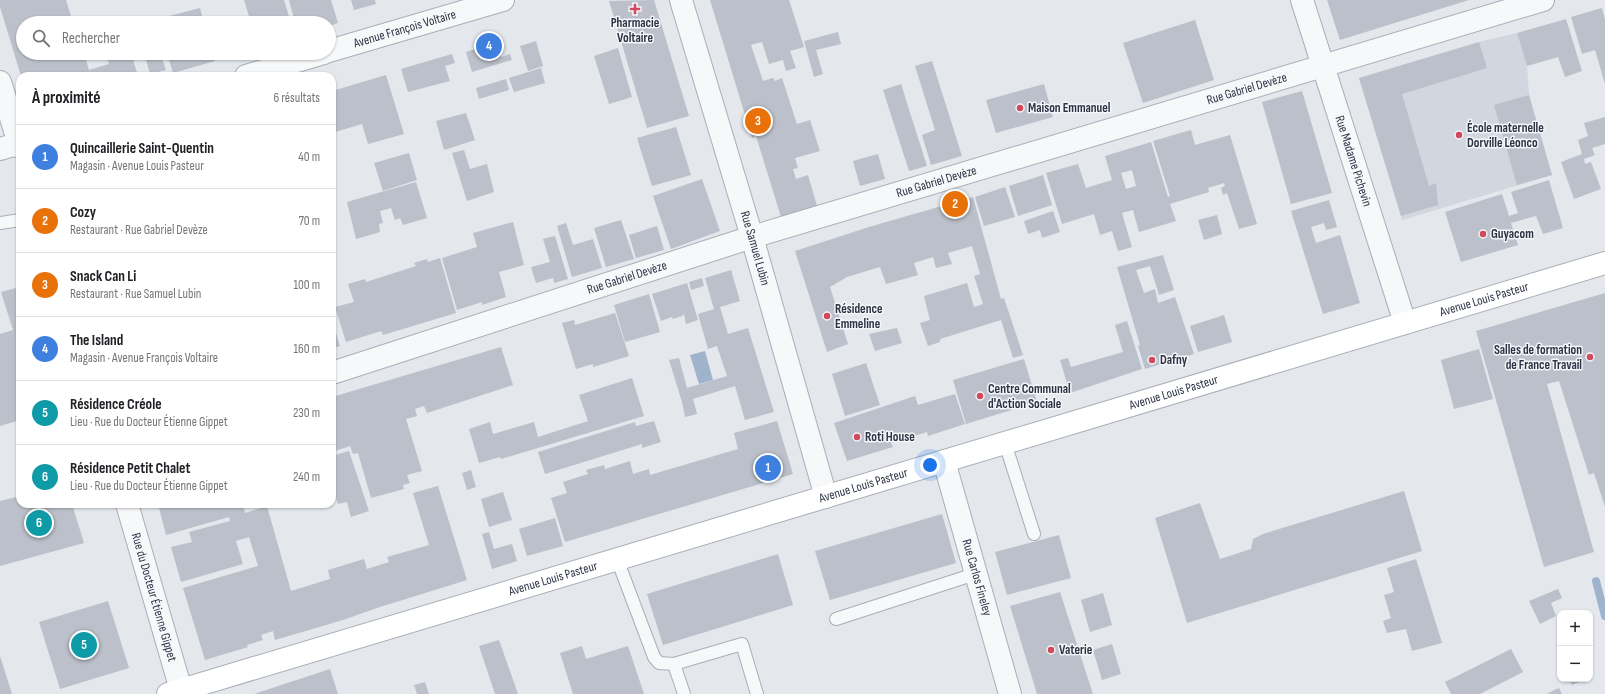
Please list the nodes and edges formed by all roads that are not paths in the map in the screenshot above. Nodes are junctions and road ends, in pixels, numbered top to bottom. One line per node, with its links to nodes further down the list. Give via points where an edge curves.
1 (503, 0): 5 (street, Avenue François Voltaire)
2 (681, 0): 13 (street, Rue Samuel Lubin)
3 (1302, 0): 7 (street, Rue Madame Pichevin)
4 (1543, 0): 7 (street, Rue Gabriel Devèze)
5 (336, 50)
6 (300, 60): 8 (street)
7 (1324, 65): 13 (street, Rue Gabriel Devèze); 15 (street, Rue Madame Pichevin)
8 (260, 72)
9 (0, 82): 10 (street)
10 (15, 146)
11 (16, 221): 12 (lane)
12 (0, 223)
13 (752, 237): 16 (street, Rue Gabriel Devèze); 19 (street, Rue Samuel Lubin)
14 (1605, 262): 15 (street, Avenue Louis Pasteur)
15 (1405, 323): 17 (street, Avenue Louis Pasteur)
16 (336, 373)
17 (1005, 443): 18 (street, Avenue Louis Pasteur); 21 (lane)
18 (944, 461): 19 (street, Avenue Louis Pasteur); 23 (street, Rue Carlos Fineley)
19 (826, 497): 22 (street, Avenue Louis Pasteur)
20 (128, 508): 26 (street, Rue du Docteur Étienne Gippet)
21 (1034, 534)
22 (617, 559): 25 (lane, via 654,657 659,663); 26 (street, Avenue Louis Pasteur)
23 (975, 574): 24 (lane); 29 (street, Rue Carlos Fineley)
24 (836, 619)
25 (674, 664): 27 (lane); 28 (lane, via 742,644)
26 (188, 691)
27 (684, 694)
28 (757, 694)
29 (1010, 694)

